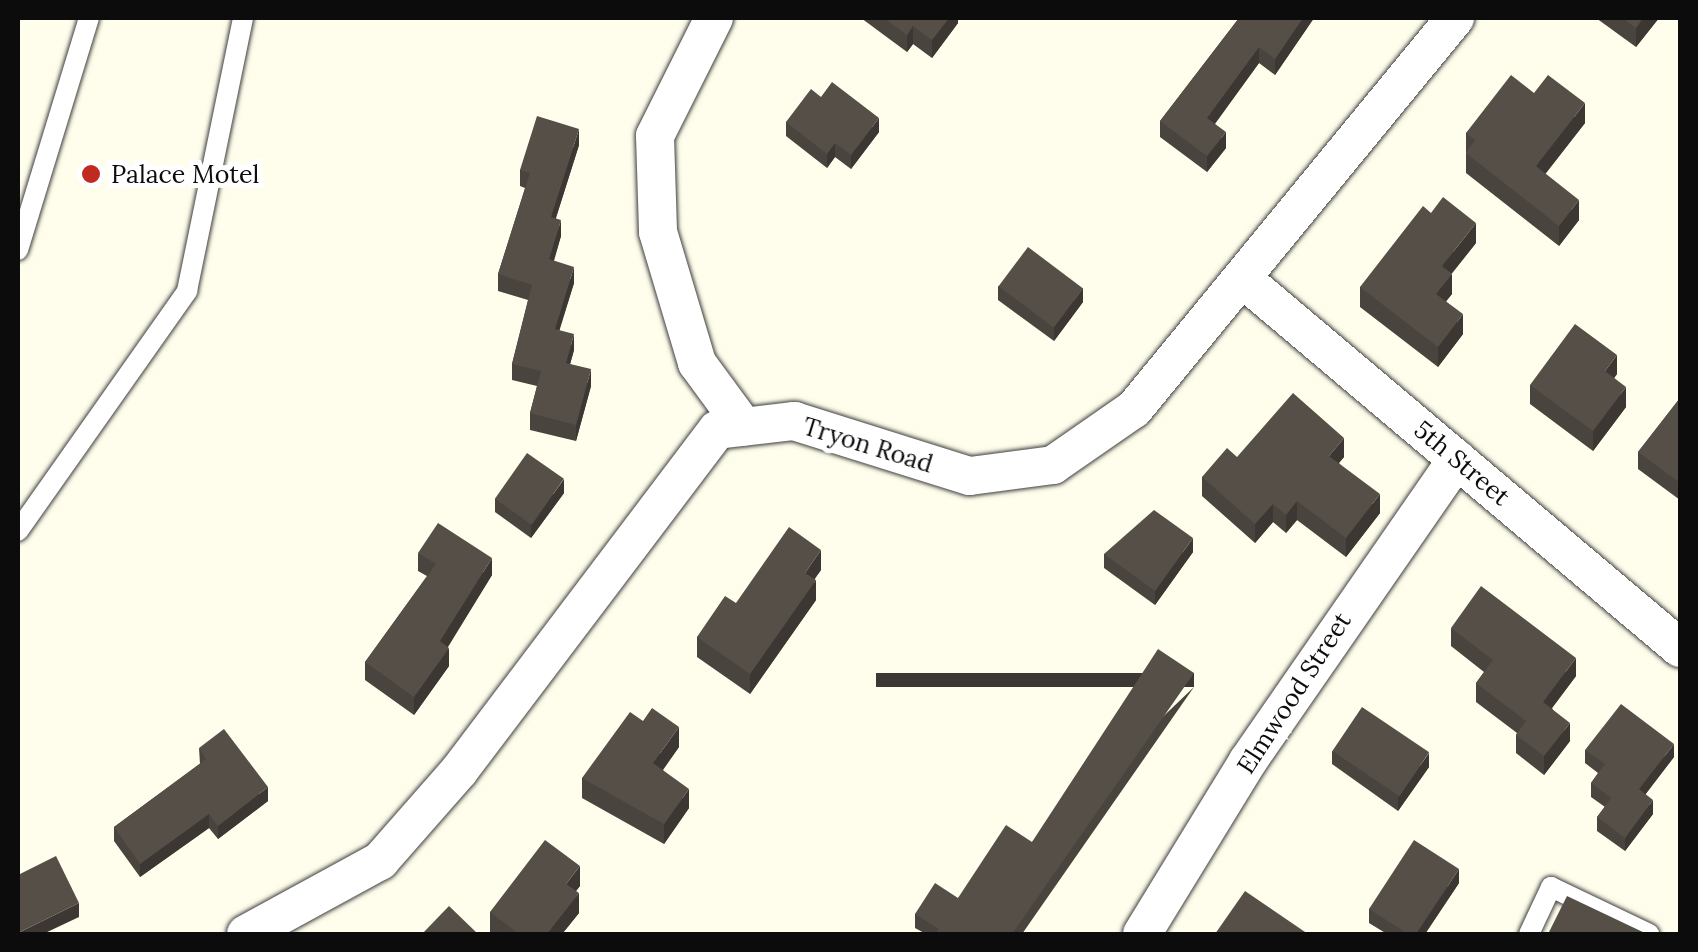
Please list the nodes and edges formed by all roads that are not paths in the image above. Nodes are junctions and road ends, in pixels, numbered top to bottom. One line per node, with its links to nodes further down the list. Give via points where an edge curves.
1 (89, 18): 5 (lane)
2 (244, 18): 9 (lane, via 187,291)
3 (714, 18): 7 (street, via 654,136 658,232 697,363)
4 (1456, 18): 6 (street, Tryon Road)
5 (18, 250)
6 (1242, 280): 7 (street, Tryon Road, via 1134,410 1053,466 970,476 794,421); 8 (street, 5th Street)
7 (744, 427): 11 (street, Tryon Road, via 717,430 459,771 380,861)
8 (1457, 460): 10 (street, 5th Street); 12 (street, Elmwood Street)
9 (18, 531)
10 (1680, 648)
11 (246, 934)
12 (1142, 934)
13 (1528, 934): 14 (lane, via 1551,887)
14 (1649, 934)

